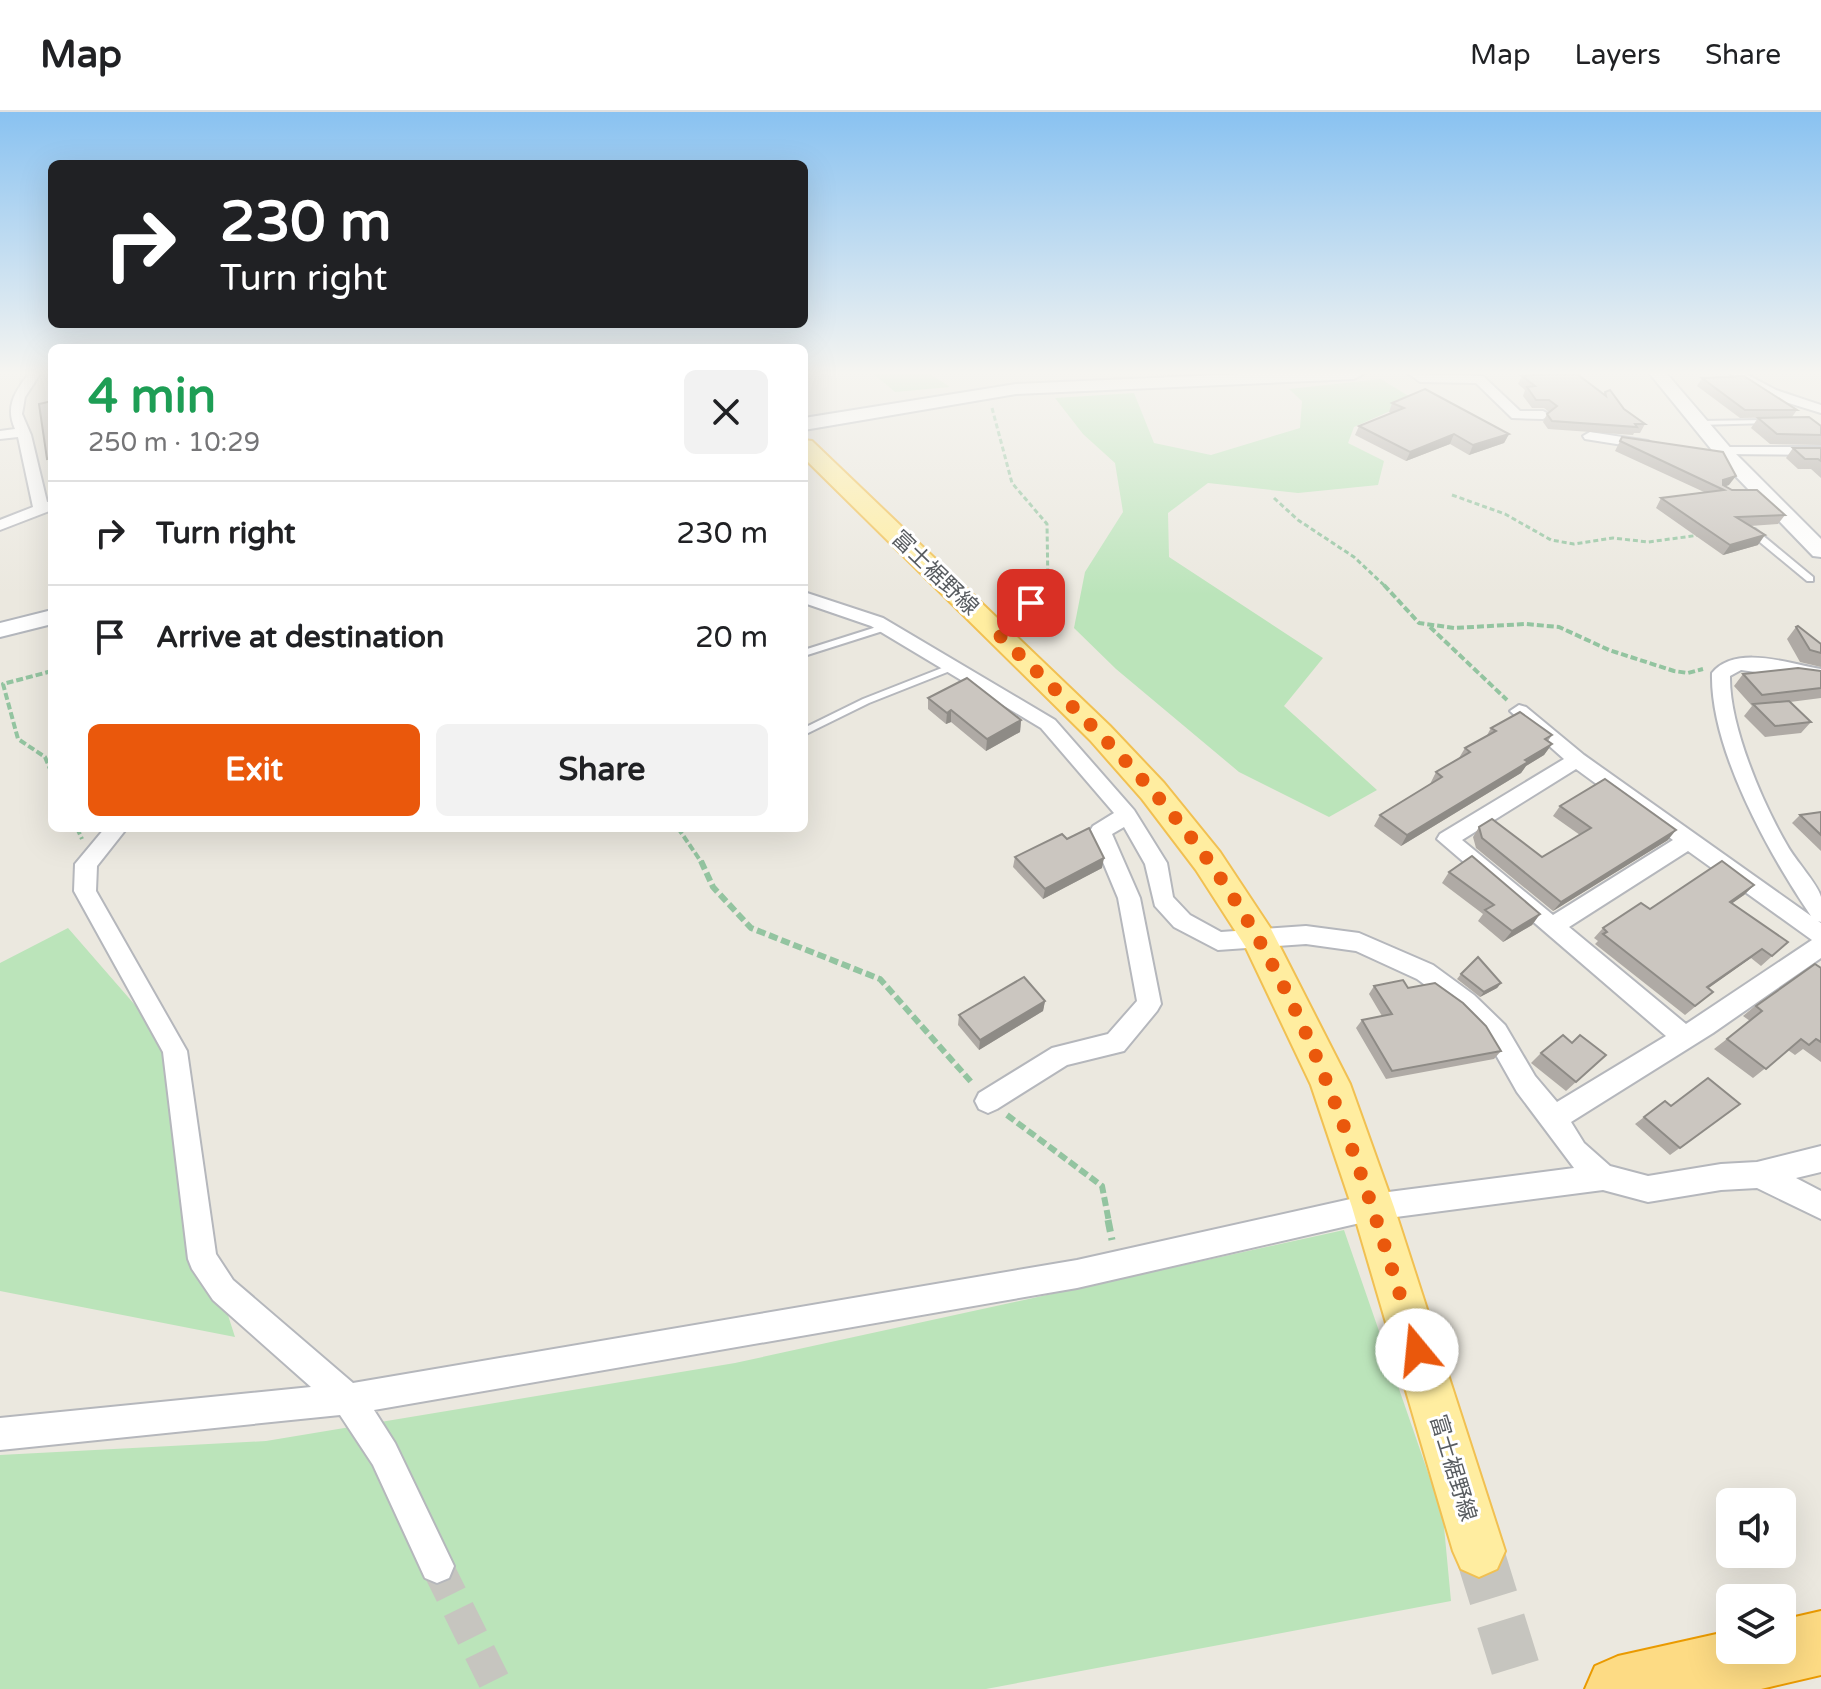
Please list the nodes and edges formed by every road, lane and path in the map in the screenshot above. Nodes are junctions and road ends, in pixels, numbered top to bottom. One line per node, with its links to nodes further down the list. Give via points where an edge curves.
1 (28, 448): 11 (street)
2 (1003, 448): 21 (path, via 1012,483 1047,524 1048,588)
3 (1716, 448): 6 (street)
4 (808, 450): 21 (main road, 富士裾野線)
5 (1821, 451): 6 (street)
6 (1720, 454): 7 (street)
7 (1761, 491): 8 (street); 14 (street)
8 (1737, 492)
9 (1452, 495): 13 (path, via 1505,514 1551,540 1574,544)
10 (1274, 498): 18 (path, via 1312,532 1373,573 1419,623)
11 (46, 507): 12 (street)
12 (0, 525)
13 (1752, 531): 15 (lane)
14 (1821, 551)
15 (1810, 579)
16 (808, 598): 19 (street)
17 (48, 618): 20 (street)
18 (1429, 626): 23 (path, via 1548,625 1669,671 1701,671 1716,660); 28 (path)
19 (886, 627): 22 (lane); 24 (street)
20 (0, 630)
21 (997, 633): 39 (main road, 富士裾野線, via 1153,791)
22 (808, 652)
23 (1736, 665): 26 (street); 36 (street, via 1721,673 1718,684 1725,715 1776,845)
24 (952, 667): 29 (lane); 32 (street, via 1048,724)
25 (48, 672): 27 (path)
26 (1821, 675)
27 (1, 684): 31 (path, via 18,739)
28 (1519, 711): 30 (street)
29 (808, 730)
30 (1577, 760): 35 (street); 37 (street, via 1447,839)
31 (48, 764)
32 (1127, 815): 39 (street, via 1156,863 1163,900 1182,921 1218,941); 42 (street, via 1100,831 1129,898 1149,1004 1115,1043 1061,1056)
33 (114, 832): 50 (street, via 86,864 85,891 175,1051 202,1259 223,1290)
34 (681, 832): 42 (path, via 713,887 751,928 880,979)
35 (1689, 840): 37 (street); 38 (street)
36 (1821, 913)
37 (1553, 926): 41 (street)
38 (1821, 935)
39 (1259, 939): 43 (street, via 1306,935 1359,942 1425,972 1496,1032 1526,1084); 48 (main road, 富士裾野線, via 1330,1084)
40 (1821, 946): 41 (street)
41 (1684, 1037): 43 (street)
42 (988, 1101): 49 (path, via 1102,1186)
43 (1554, 1118): 46 (street, via 1575,1152)
44 (1821, 1159): 45 (street)
45 (1757, 1175): 46 (street, via 1648,1189); 47 (street)
46 (1603, 1177): 48 (street)
47 (1821, 1206)
48 (1373, 1207): 49 (street); 52 (main road, 富士裾野線)
49 (1117, 1265): 50 (street)
50 (348, 1399): 51 (street); 53 (street, via 384,1454)
51 (0, 1434)
52 (1479, 1551)
53 (437, 1566)
54 (1821, 1643): 55 (highway)
55 (1618, 1689)

